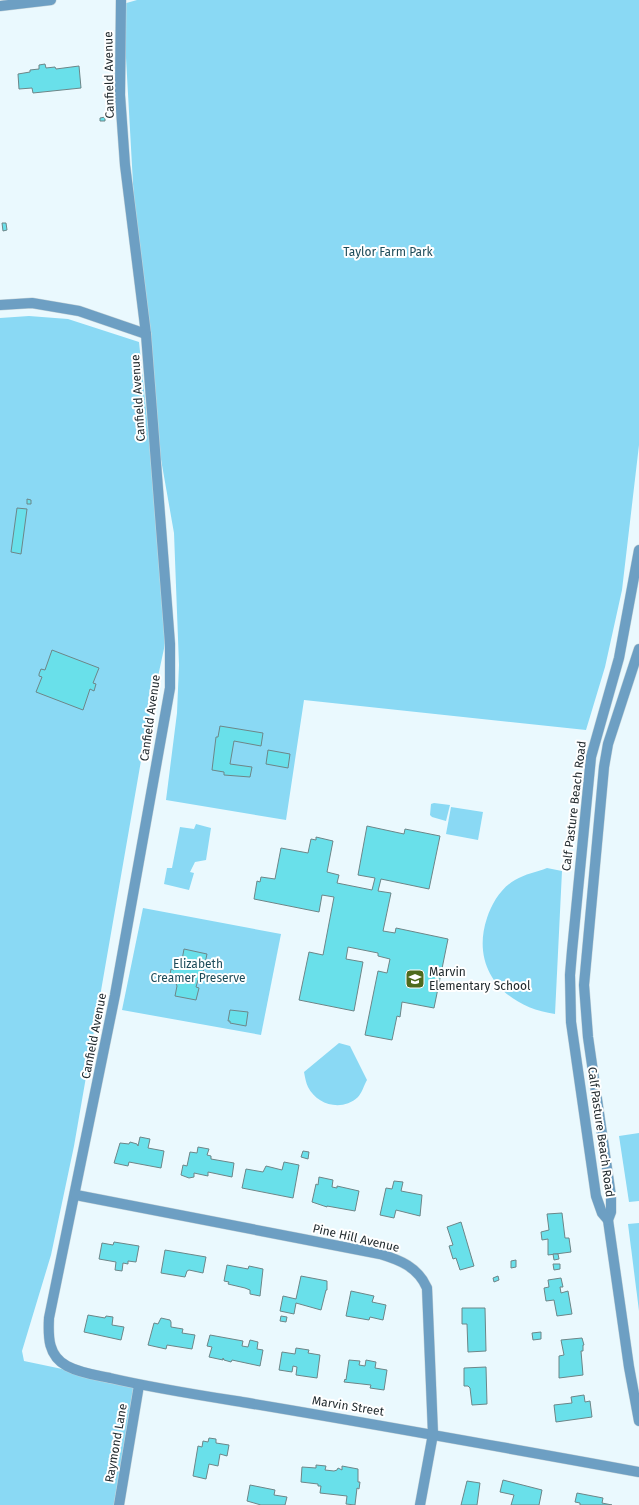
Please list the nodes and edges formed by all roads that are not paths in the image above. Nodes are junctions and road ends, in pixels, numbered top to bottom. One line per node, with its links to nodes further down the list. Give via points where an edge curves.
1 (51, 0): 3 (street)
2 (121, 0): 5 (street, Canfield Avenue, via 120,95)
3 (0, 6)
4 (0, 305): 5 (street, via 32,303 79,311)
5 (146, 334): 11 (street, Canfield Avenue, via 170,644 170,688)
6 (639, 550): 7 (street, Calf Pasture Beach Road)
7 (634, 609): 10 (street, Calf Pasture Beach Road, via 591,757 570,975)
8 (639, 649): 9 (street, Calf Pasture Beach Road, via 608,744 604,767 586,950)
9 (586, 1021): 10 (street); 12 (street, Calf Pasture Beach Road, via 611,1196)
10 (571, 1022): 12 (street, Calf Pasture Beach Road, via 596,1196 602,1213)
11 (76, 1195): 13 (street, Canfield Avenue, via 49,1318 48,1337); 16 (street, Pine Hill Avenue, via 380,1254 412,1267 423,1278 428,1288)
12 (608, 1220): 15 (street, Calf Pasture Beach Road)
13 (56, 1357): 14 (street, Marvin Street, via 66,1366 80,1372)
14 (140, 1385): 16 (street, Marvin Street); 18 (street, Raymond Lane)
15 (639, 1420)
16 (434, 1434): 17 (street, Marvin Street); 19 (street, Pine Hill Avenue)
17 (639, 1472)
18 (119, 1505)
19 (420, 1505)

